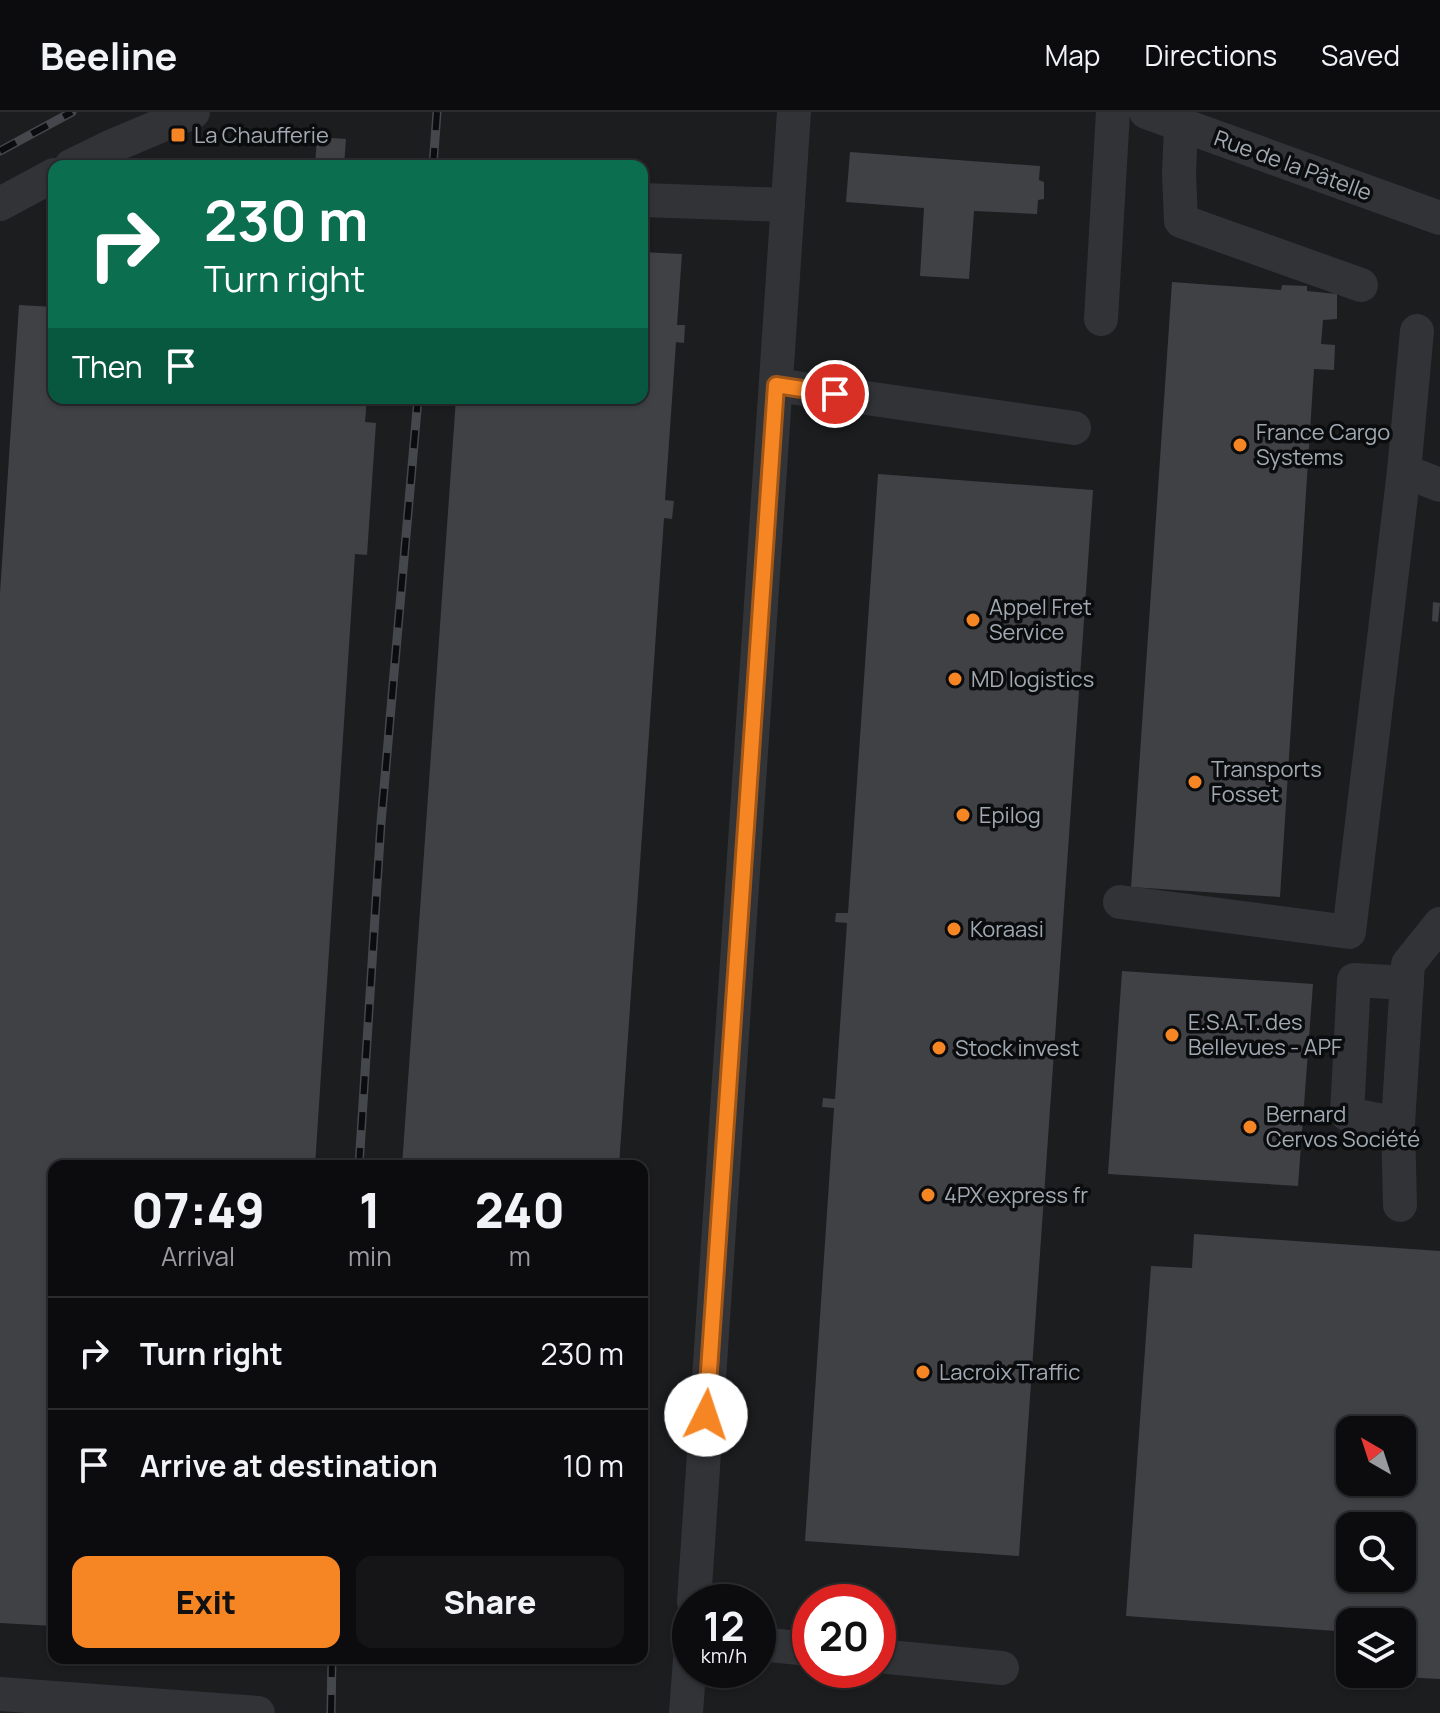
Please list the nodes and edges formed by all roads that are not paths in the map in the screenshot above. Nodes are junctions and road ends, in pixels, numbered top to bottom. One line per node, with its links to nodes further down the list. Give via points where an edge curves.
1 (193, 112): 6 (street)
2 (794, 112): 10 (street)
3 (1113, 112): 13 (street)
4 (1146, 112): 5 (street, Rue de la Pâtelle)
5 (1181, 125): 11 (street, Rue de la Pâtelle); 12 (street, via 1181,221)
6 (83, 160)
7 (48, 178): 9 (street)
8 (648, 200): 10 (street)
9 (0, 204)
10 (788, 205): 15 (street)
11 (1440, 218)
12 (1361, 285)
13 (1101, 319)
14 (1417, 331): 17 (street)
15 (776, 385): 16 (street); 24 (street)
16 (1074, 428)
17 (1404, 471): 18 (street); 19 (street, via 1349,932)
18 (1440, 485)
19 (1120, 902)
20 (1440, 924): 21 (street, via 1408,964)
21 (1407, 983): 22 (street); 22 (street, via 1354,980 1347,1114)
22 (1398, 1124): 23 (street)
23 (1400, 1205)
24 (695, 1584)
25 (896, 1658): 26 (street)
26 (1002, 1668)
27 (688, 1688): 30 (street)
28 (0, 1694): 29 (street)
29 (258, 1713)
30 (686, 1713)

